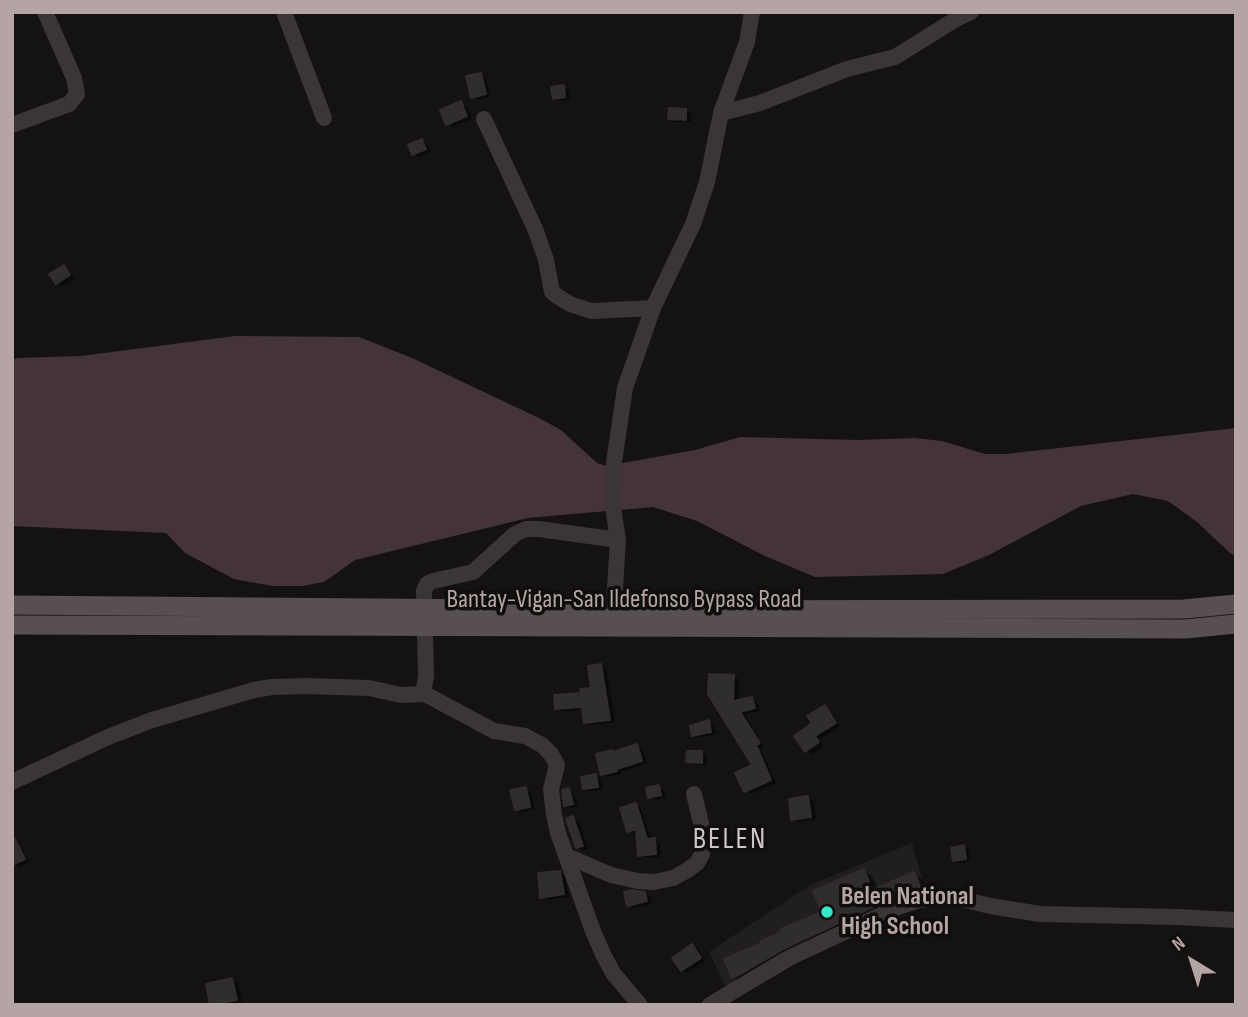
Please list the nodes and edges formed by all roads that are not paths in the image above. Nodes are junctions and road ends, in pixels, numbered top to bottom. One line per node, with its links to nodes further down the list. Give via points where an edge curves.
1 (45, 12): 8 (street, via 77,94 69,104)
2 (284, 12): 6 (street)
3 (752, 12): 5 (street, via 747,42)
4 (971, 12): 5 (street, via 895,57)
5 (721, 113): 9 (street, via 708,182)
6 (324, 118)
7 (484, 119): 9 (street, via 536,232 552,292 592,311)
8 (12, 125)
9 (653, 308): 10 (street, via 625,388 614,462)
10 (618, 540): 13 (street, via 526,529 473,572 427,584); 14 (street)
11 (1236, 604): 14 (main road, Bantay-Vigan-San Ildefonso Bypass Road, via 1184,609)
12 (12, 605): 13 (main road, Bantay-Vigan-San Ildefonso Bypass Road)
13 (425, 617): 14 (main road, Bantay-Vigan-San Ildefonso Bypass Road); 16 (main road, Bantay-Vigan-San Ildefonso Bypass Road); 17 (street)
14 (613, 618): 15 (main road, Bantay-Vigan-San Ildefonso Bypass Road, via 1185,629)
15 (1236, 624)
16 (12, 625)
17 (425, 694): 18 (street, via 307,686 254,690 152,720); 20 (street, via 494,731 525,736 551,754 557,765 551,789 554,816)
18 (12, 782)
19 (694, 794): 20 (street, via 704,836 702,854 673,878 638,881)
20 (567, 856): 22 (street, via 603,954)
21 (1236, 920): 23 (street, via 1040,914 962,899 920,900 789,958)
22 (640, 1005)
23 (709, 1005)

